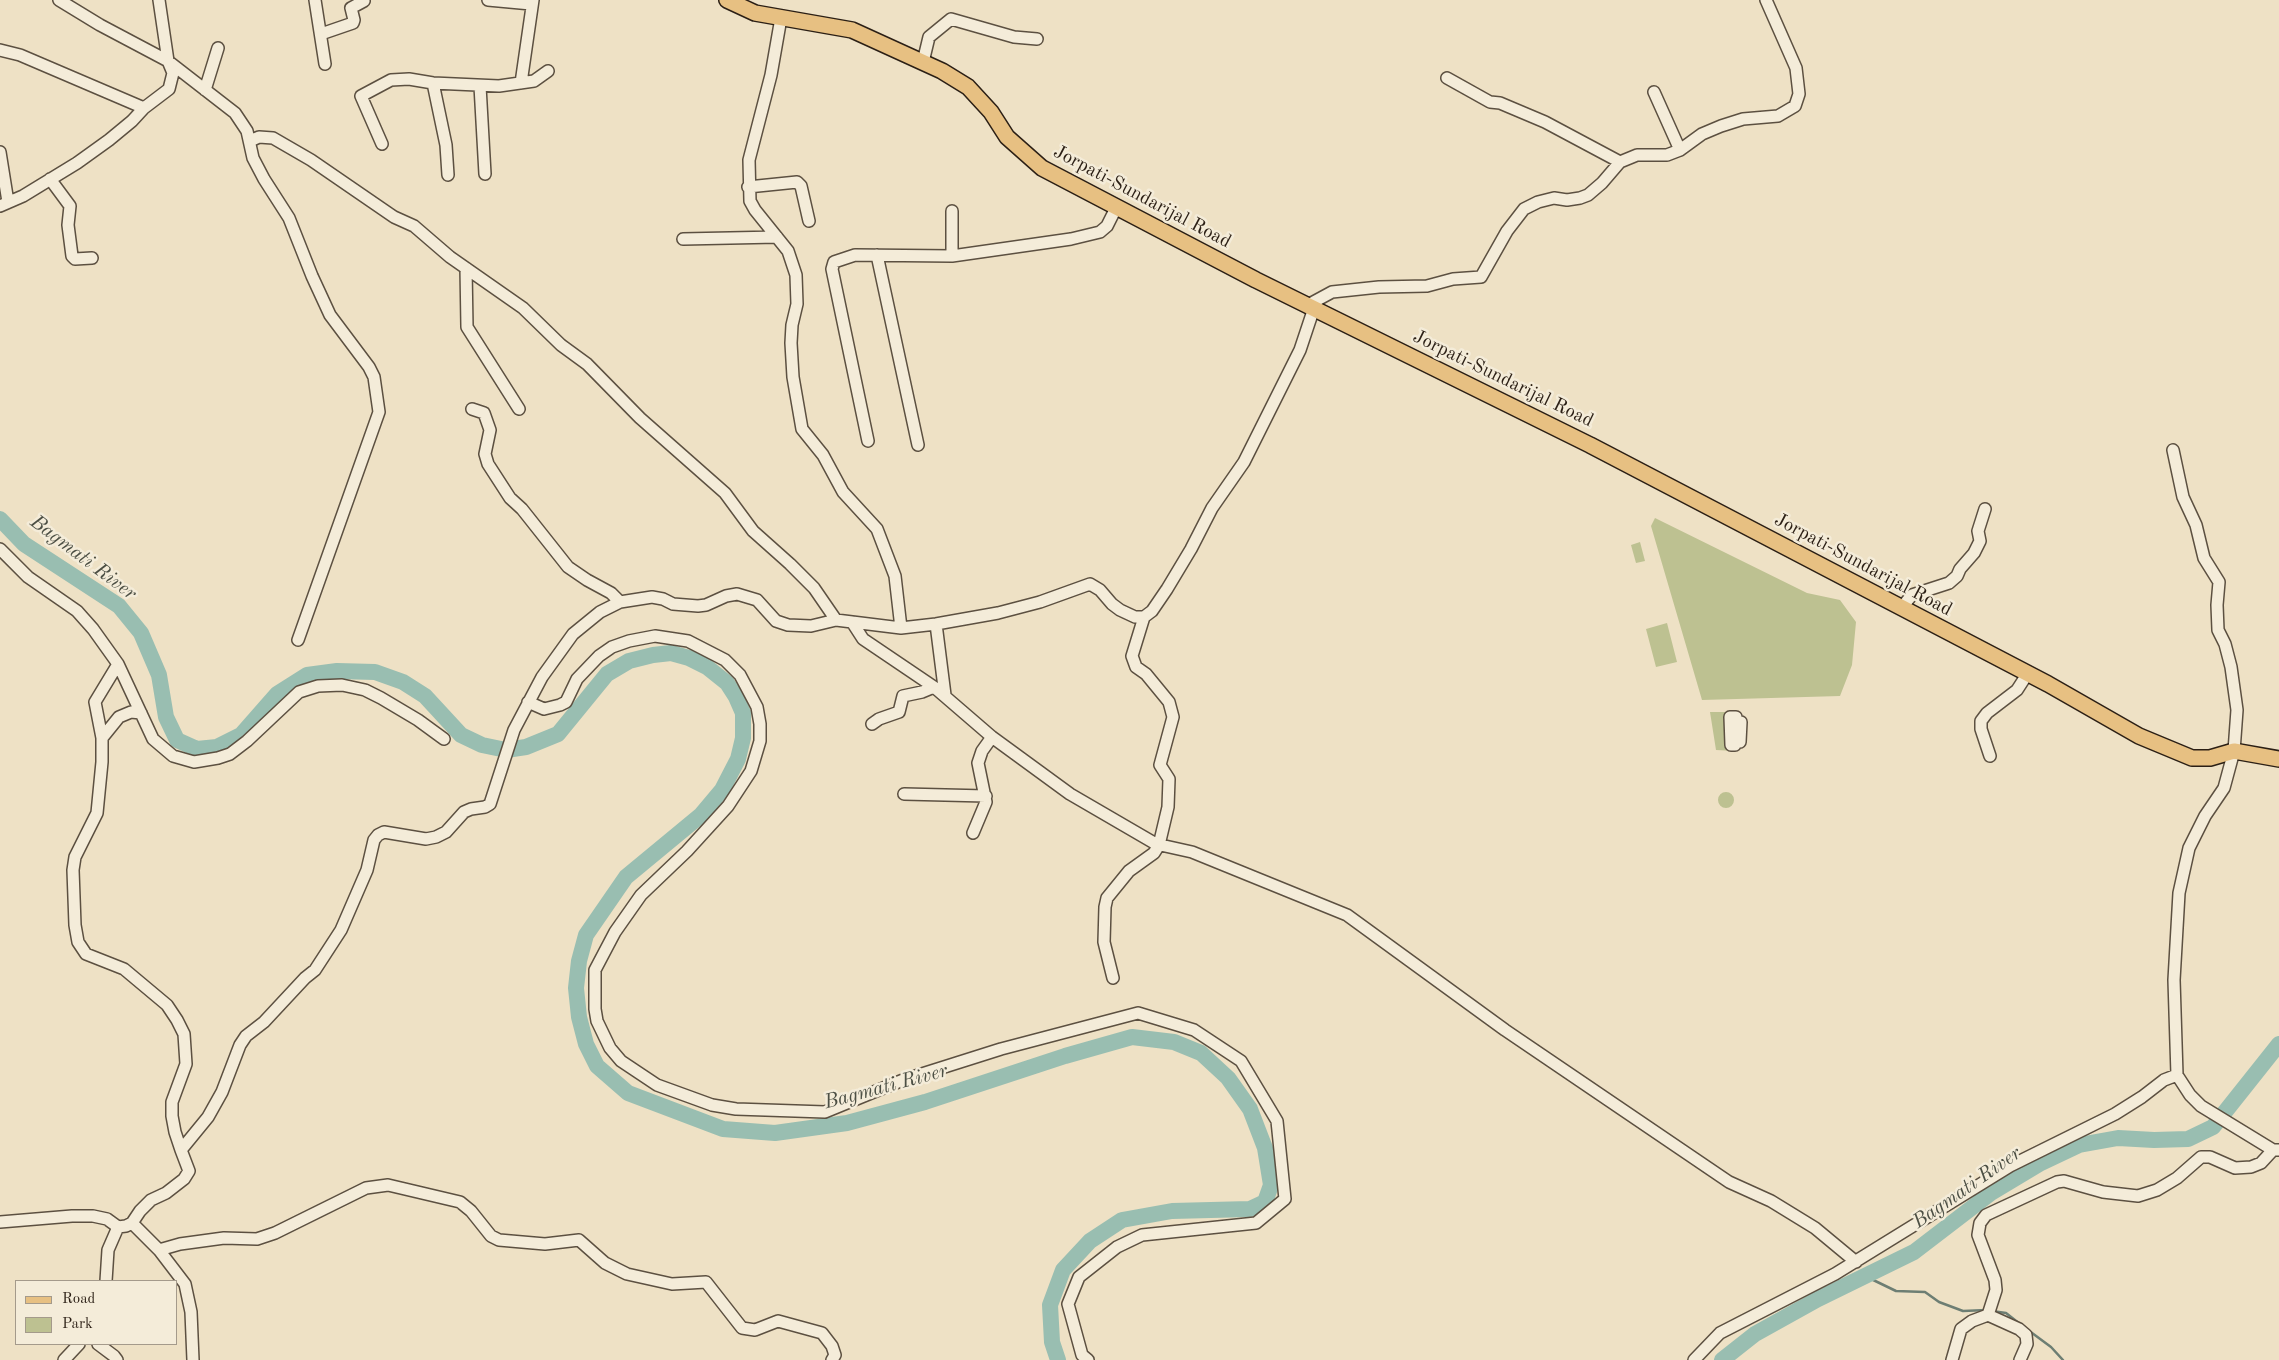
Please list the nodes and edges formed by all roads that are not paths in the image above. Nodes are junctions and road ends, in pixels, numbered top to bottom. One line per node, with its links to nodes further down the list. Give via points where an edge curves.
1 (59, 0): 14 (street)
2 (159, 0): 14 (street)
3 (314, 0): 10 (street)
4 (488, 0): 8 (street)
5 (727, 0): 9 (main road, Jorpati-Sundarijal Road, via 755,13)
6 (1766, 0): 27 (street, via 1796,68 1799,94 1795,106 1778,116 1742,118 1721,126 1702,134)
7 (364, 1): 10 (street, via 351,8 353,23)
8 (532, 2): 20 (street)
9 (781, 18): 15 (main road, Jorpati-Sundarijal Road, via 852,30); 33 (street, via 771,75 749,160)
10 (321, 34): 16 (street)
11 (1037, 39): 15 (street, via 1014,38 951,19 929,37)
12 (218, 48): 22 (street)
13 (0, 50): 24 (street, via 20,54)
14 (168, 61): 22 (street); 24 (street, via 173,73 169,89)
15 (923, 62): 35 (main road, Jorpati-Sundarijal Road, via 968,87 991,112 1006,137 1042,168)
16 (325, 64)
17 (548, 71): 20 (street, via 534,81)
18 (1447, 78): 29 (street, via 1490,102 1545,122)
19 (433, 83): 21 (street); 26 (street, via 391,80 361,96); 31 (street, via 446,145)
20 (521, 83): 21 (street)
21 (480, 86): 30 (street)
22 (206, 90): 25 (street, via 235,114)
23 (1654, 92): 27 (street)
24 (144, 108): 32 (street, via 109,140)
25 (250, 141): 43 (street, via 259,137 273,138 311,160 394,217 414,226); 59 (street, via 253,158 286,210 330,315 369,366 378,397 379,412)
26 (382, 144)
27 (1680, 150): 29 (street, via 1667,155 1637,154)
28 (0, 152): 34 (street)
29 (1620, 162): 44 (street, via 1588,195 1554,198 1524,209 1481,277 1453,279 1426,286 1332,292)
30 (485, 174)
31 (448, 175)
32 (50, 178): 34 (street); 42 (street, via 70,206 68,225 72,256 75,259)
33 (748, 187): 37 (street, via 797,182 801,186); 38 (street, via 755,210)
34 (4, 204)
35 (1117, 206): 41 (street, via 1107,226 1100,232); 44 (main road, Jorpati-Sundarijal Road)
36 (952, 211): 41 (street)
37 (809, 221)
38 (777, 237): 39 (street); 58 (street, via 788,251 796,275 797,304 791,343 802,429 823,455 843,492 877,529 895,576)
39 (683, 239)
40 (877, 255): 41 (street); 47 (street, via 847,256 832,265); 48 (street)
41 (952, 256)
42 (92, 258)
43 (466, 268): 46 (street, via 467,327); 55 (street, via 523,308 725,493 753,531 814,588)
44 (1311, 307): 53 (main road, Jorpati-Sundarijal Road, via 1590,445); 54 (street, via 1300,350 1244,462 1212,508 1167,589)
45 (472, 409): 52 (street, via 484,413 490,430 485,454 488,464 510,498 568,567)
46 (520, 409)
47 (868, 442)
48 (918, 445)
49 (2172, 450): 70 (street, via 2183,497 2196,525 2204,558 2219,582 2218,630 2225,644 2237,710)
50 (1985, 509): 53 (street, via 1978,531 1980,541 1957,576 1949,583 1912,595)
51 (0, 549): 60 (street, via 28,577 78,611)
52 (620, 602): 55 (street, via 652,597 673,604 698,606 737,594 757,600 776,621 788,625 810,626); 64 (street, via 600,612 573,634 542,676)
53 (1902, 607): 61 (main road, Jorpati-Sundarijal Road)
54 (1144, 617): 57 (street, via 1135,618 1120,610 1090,584 998,613); 76 (street, via 1132,656 1136,667 1169,702 1173,717 1160,765 1169,779 1168,807)
55 (836, 620): 56 (street)
56 (852, 622): 58 (street); 62 (street, via 863,639)
57 (936, 624): 58 (street); 63 (street)
58 (901, 628)
59 (298, 640)
60 (118, 664): 65 (street); 68 (street, via 94,702)
61 (2028, 673): 70 (main road, Jorpati-Sundarijal Road, via 2139,736 2178,754 2201,758); 71 (street, via 2017,690 1981,721)
62 (934, 687): 63 (street); 66 (street, via 903,696 900,712)
63 (945, 695): 67 (street)
64 (528, 702): 79 (street, via 514,730 490,804 464,812 446,832 436,837 426,839 384,832 374,840 368,870 341,930 315,970 246,1036 208,1117); 94 (street, via 544,709 566,702 577,679 599,656 629,641 656,636 688,641 725,660 740,675 757,707 760,741 751,771 728,806 641,895 615,932 595,970 597,1021 610,1048 621,1062 657,1085 712,1105 736,1109 825,1112 903,1080 1001,1049 1138,1013 1194,1030 1241,1061 1277,1121 1285,1199 1256,1223 1142,1236 1117,1247 1079,1277 1068,1304 1082,1355)
65 (142, 713): 68 (street, via 131,712 119,717); 69 (street, via 153,739 172,756 194,762 230,754 298,692 318,686 342,685 365,690 381,698)
66 (872, 724)
67 (992, 737): 74 (street, via 978,763); 76 (street, via 1070,794)
68 (102, 738): 79 (street, via 97,813 72,870 74,925 78,942 86,954 124,969 167,1006 184,1034 186,1064 172,1102 172,1116)
69 (444, 739)
70 (2234, 751): 72 (main road, Jorpati-Sundarijal Road); 78 (street, via 2224,788 2189,848 2179,893 2174,980)
71 (1990, 756)
72 (2279, 759)
73 (904, 794): 74 (street)
74 (986, 796): 75 (street)
75 (973, 833)
76 (1159, 845): 77 (street, via 1154,853 1129,871 1104,906 1104,942); 85 (street, via 1192,852 1347,915 1513,1036 1729,1182 1771,1201 1815,1228)
77 (1113, 978)
78 (2177, 1075): 80 (street, via 2201,1106); 85 (street, via 2164,1080 2115,1114 2010,1166)
79 (181, 1150): 82 (street, via 189,1171 184,1179 140,1210)
80 (2276, 1150): 87 (street, via 2261,1164 2250,1167 2235,1168 2210,1157 2201,1157 2170,1182 2138,1196 2057,1182 1986,1215 1980,1223 1978,1235 1996,1290)
81 (0, 1222): 83 (street, via 93,1216)
82 (132, 1223): 83 (street); 84 (street)
83 (118, 1226): 86 (street, via 108,1250)
84 (159, 1250): 92 (street, via 188,1291); 93 (street, via 224,1238 257,1239 366,1188 388,1184 460,1202 472,1211 491,1236 499,1240 545,1244 579,1240 605,1263 627,1274 672,1284 706,1282 742,1328 755,1330 778,1321 822,1333 832,1346 835,1355)
85 (1856, 1262): 95 (street, via 1720,1334)
86 (106, 1280)
87 (1988, 1315): 96 (street, via 1972,1321 1962,1330); 97 (street, via 2026,1335 2027,1344)
88 (77, 1345): 90 (street)
89 (99, 1345): 91 (street)
90 (64, 1360)
91 (117, 1360)
92 (193, 1360)
93 (832, 1360)
94 (1088, 1360)
95 (1694, 1360)
96 (1952, 1360)
97 (2020, 1360)

